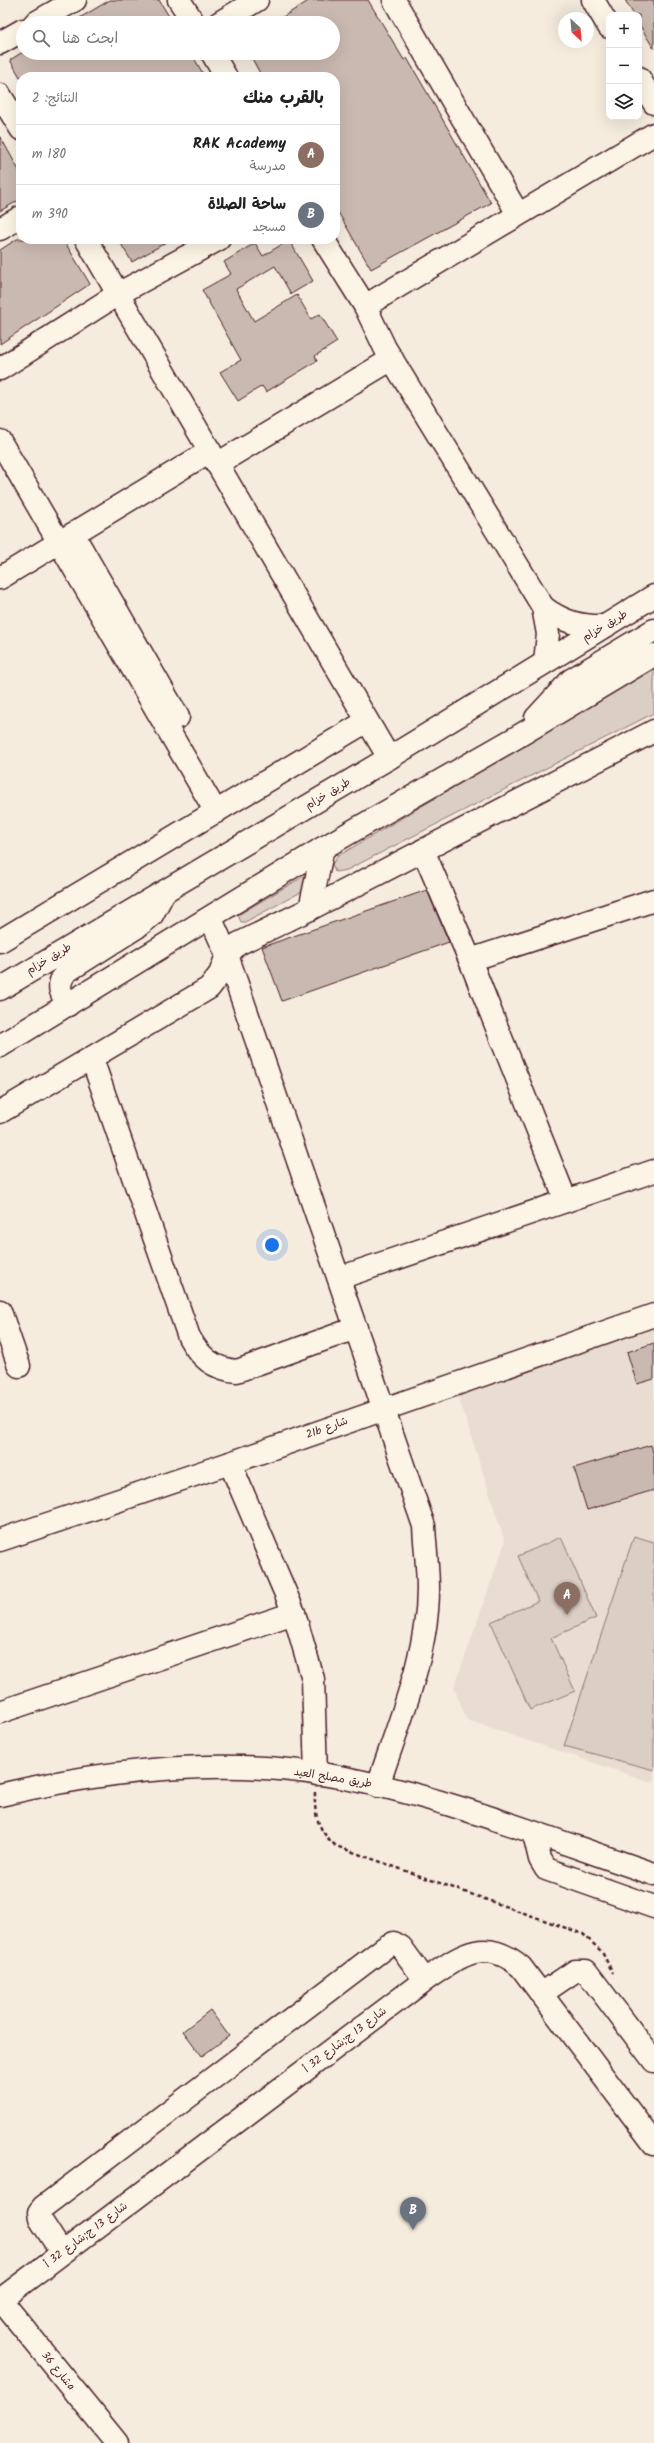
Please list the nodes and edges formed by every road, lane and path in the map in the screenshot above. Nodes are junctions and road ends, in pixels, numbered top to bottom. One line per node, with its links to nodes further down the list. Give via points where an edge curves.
1 (75, 0): 6 (street)
2 (179, 0): 7 (street)
3 (258, 0): 8 (street)
4 (394, 0): 19 (street)
5 (593, 0): 9 (street)
6 (47, 16)
7 (189, 16)
8 (231, 16)
9 (606, 22)
10 (16, 34): 11 (street)
11 (0, 43)
12 (216, 60): 13 (street)
13 (223, 72)
14 (642, 83): 16 (street)
15 (0, 95): 17 (street)
16 (654, 103)
17 (16, 121)
18 (654, 134): 19 (street)
19 (518, 214): 26 (street)
20 (16, 220): 21 (street)
21 (0, 229)
22 (89, 244): 25 (street)
23 (209, 244): 25 (street)
24 (326, 244): 26 (street)
25 (118, 294): 28 (street); 30 (street)
26 (365, 306): 27 (street)
27 (392, 358): 30 (street); 34 (street)
28 (0, 369)
29 (0, 441): 31 (street)
30 (213, 458): 31 (street); 39 (street)
31 (66, 538): 32 (street); 43 (street)
32 (0, 578)
33 (654, 596): 35 (street, طريق خزام)
34 (543, 607): 35 (street, via 556,617 572,624); 38 (street, via 548,634)
35 (606, 626): 38 (street, طريق خزام)
36 (654, 630): 41 (street, via 571,680)
37 (654, 655): 41 (street)
38 (545, 662): 42 (street, طريق خزام)
39 (367, 721): 42 (street); 43 (street)
40 (654, 731): 45 (street)
41 (517, 737): 44 (street)
42 (389, 758): 46 (street, طريق خزام)
43 (222, 808): 50 (street)
44 (323, 848): 48 (street); 49 (street)
45 (423, 850): 48 (street); 52 (street)
46 (166, 890): 53 (street, طريق خزام); 54 (street, via 152,915 66,972 60,980 60,990)
47 (654, 900): 52 (street)
48 (310, 909): 51 (street, via 238,944)
49 (211, 919): 51 (street); 54 (street)
50 (0, 941)
51 (227, 955): 56 (street, via 220,974 209,988); 60 (street)
52 (470, 960): 59 (street)
53 (0, 989)
54 (68, 1005): 55 (street)
55 (0, 1046)
56 (92, 1059): 57 (street); 63 (street, via 189,1337 208,1362 224,1370 237,1371)
57 (0, 1112)
58 (654, 1171): 59 (street)
59 (566, 1201): 60 (street)
60 (339, 1278): 63 (street)
61 (0, 1311): 64 (street)
62 (654, 1315): 65 (street, 21b شارع)
63 (356, 1328): 65 (street)
64 (19, 1366)
65 (383, 1408): 66 (street, 21b شارع); 71 (street, via 424,1526 428,1590 414,1675)
66 (230, 1463): 67 (street, 21b شارع); 68 (street)
67 (0, 1540)
68 (294, 1613): 69 (street); 70 (street, via 313,1679)
69 (0, 1712)
70 (316, 1774): 71 (street, طريق مصلح العيد); 72 (street, طريق مصلح العيد, via 250,1767 173,1769 47,1784); 77 (path, via 316,1816 323,1833 336,1846 583,1934 602,1952)
71 (378, 1786): 73 (street, طريق مصلح العيد)
72 (0, 1795)
73 (534, 1834): 74 (street, طريق مصلح العيد); 75 (street, via 540,1860 546,1869)
74 (654, 1874)
75 (654, 1907)
76 (425, 1980): 78 (street, شارع 13 ج;شارع 32 أ, via 466,1953 496,1951 510,1957 521,1967); 81 (street, شارع 13 ج;شارع 32 أ); 81 (street, via 401,1946 394,1943 387,1946 43,2207 39,2212 40,2219)
77 (616, 1980)
78 (541, 1994): 79 (street, via 574,1971 586,1971); 80 (street, شارع 13 ج;شارع 32 أ)
79 (654, 2061)
80 (654, 2144)
81 (62, 2253): 82 (street, شارع 13 ج;شارع 32 أ)
82 (0, 2299): 83 (street, شارع 36a)
83 (117, 2443)

